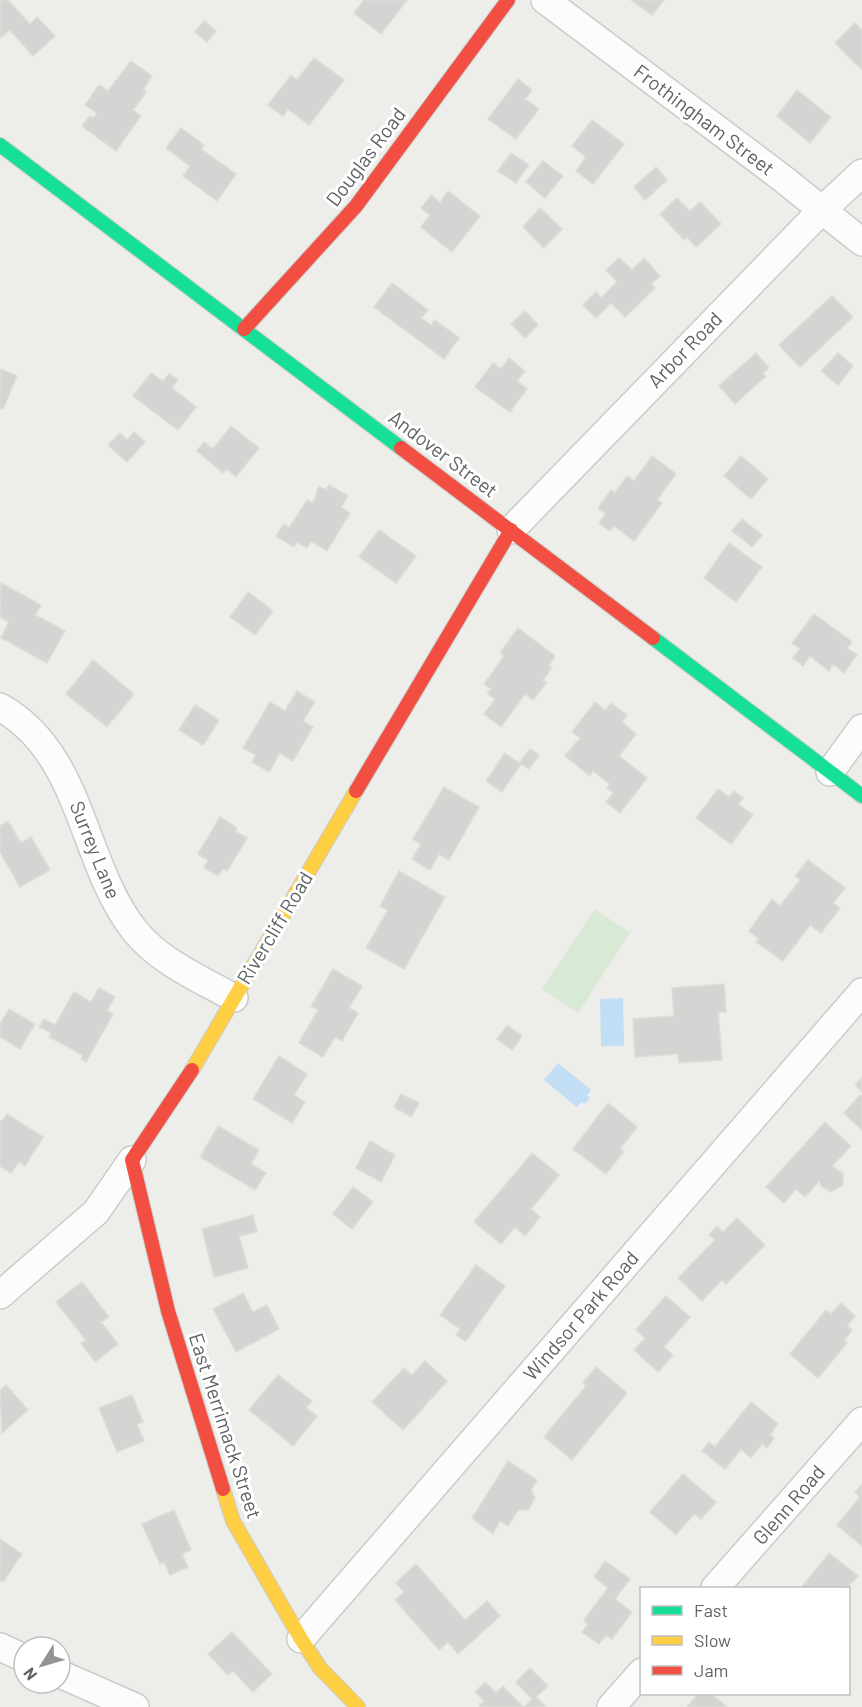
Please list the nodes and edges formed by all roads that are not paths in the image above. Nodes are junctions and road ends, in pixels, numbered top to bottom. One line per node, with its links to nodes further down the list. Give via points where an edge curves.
1 (508, 0): 7 (street, Douglas Road, via 356,206)
2 (545, 0): 5 (street, Frothingham Street)
3 (0, 145): 7 (street, Andover Street)
4 (862, 173): 5 (street, Arbor Road)
5 (822, 210): 6 (street, Frothingham Street); 8 (street, Arbor Road)
6 (862, 242)
7 (244, 329): 8 (street, Andover Street)
8 (511, 530): 11 (street, Andover Street); 14 (street, Rivercliff Road)
9 (0, 707): 14 (street, Surrey Lane, via 37,737 60,769 100,872 137,934 171,962)
10 (862, 728): 11 (street)
11 (830, 772): 12 (street, Andover Street)
12 (862, 796)
13 (862, 992): 19 (street, Windsor Park Road)
14 (234, 998): 15 (street, Rivercliff Road, via 174,1100)
15 (132, 1160): 16 (street, Rivercliff Road, via 96,1212); 19 (street, East Merrimack Street, via 168,1311 233,1521)
16 (0, 1295)
17 (862, 1421): 18 (street, Glenn Road)
18 (716, 1587)
19 (300, 1639): 23 (street, East Merrimack Street, via 320,1668)
20 (640, 1674): 24 (street)
21 (72, 1679): 22 (street)
22 (135, 1707)
23 (358, 1707)
24 (611, 1707)

